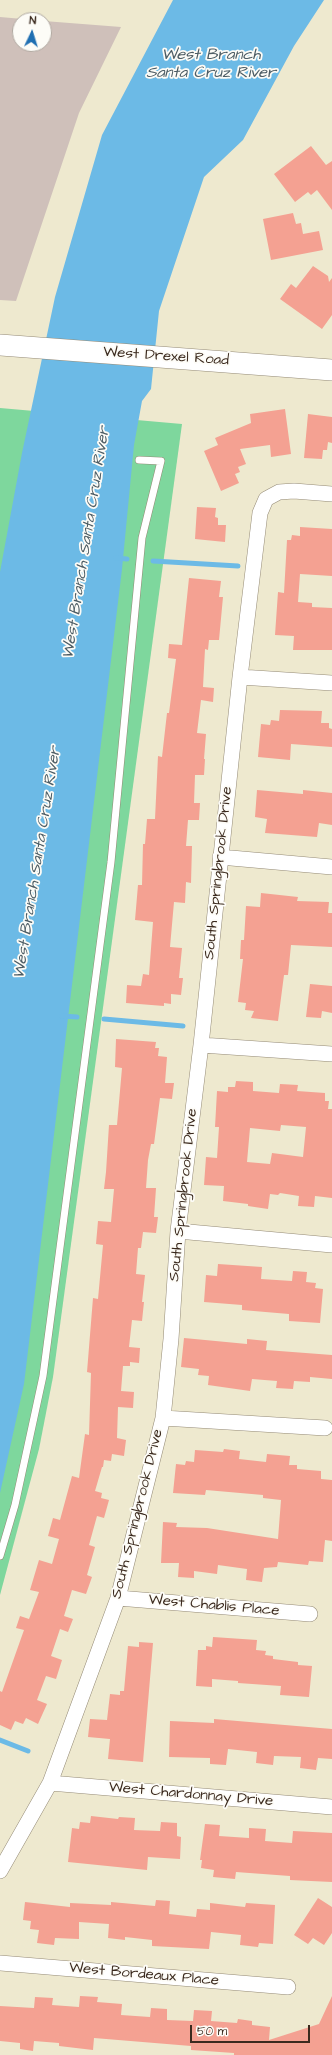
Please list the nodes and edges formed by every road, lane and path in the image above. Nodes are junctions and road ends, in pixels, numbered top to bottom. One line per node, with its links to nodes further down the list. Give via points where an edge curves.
1 (0, 345): 2 (street, West Drexel Road)
2 (332, 370)
3 (139, 460): 15 (lane, via 161,461 142,538 111,862 43,1376 16,1505)
4 (332, 494): 5 (street, South Springbrook Drive, via 269,490 260,513)
5 (240, 677): 6 (street); 7 (street, South Springbrook Drive)
6 (332, 683)
7 (220, 858): 8 (street); 9 (street, South Springbrook Drive)
8 (332, 867)
9 (201, 1045): 10 (street); 11 (street, South Springbrook Drive)
10 (332, 1054)
11 (178, 1231): 12 (street); 13 (street, South Springbrook Drive)
12 (332, 1245)
13 (163, 1418): 14 (street); 16 (street, South Springbrook Drive)
14 (325, 1428)
15 (0, 1556)
16 (118, 1598): 17 (street, West Chablis Place); 18 (street, South Springbrook Drive)
17 (310, 1614)
18 (50, 1783): 19 (street, West Chardonnay Drive); 20 (street, South Springbrook Drive)
19 (332, 1807)
20 (0, 1871)
21 (0, 1963): 22 (street, West Bordeaux Place)
22 (288, 1987)

